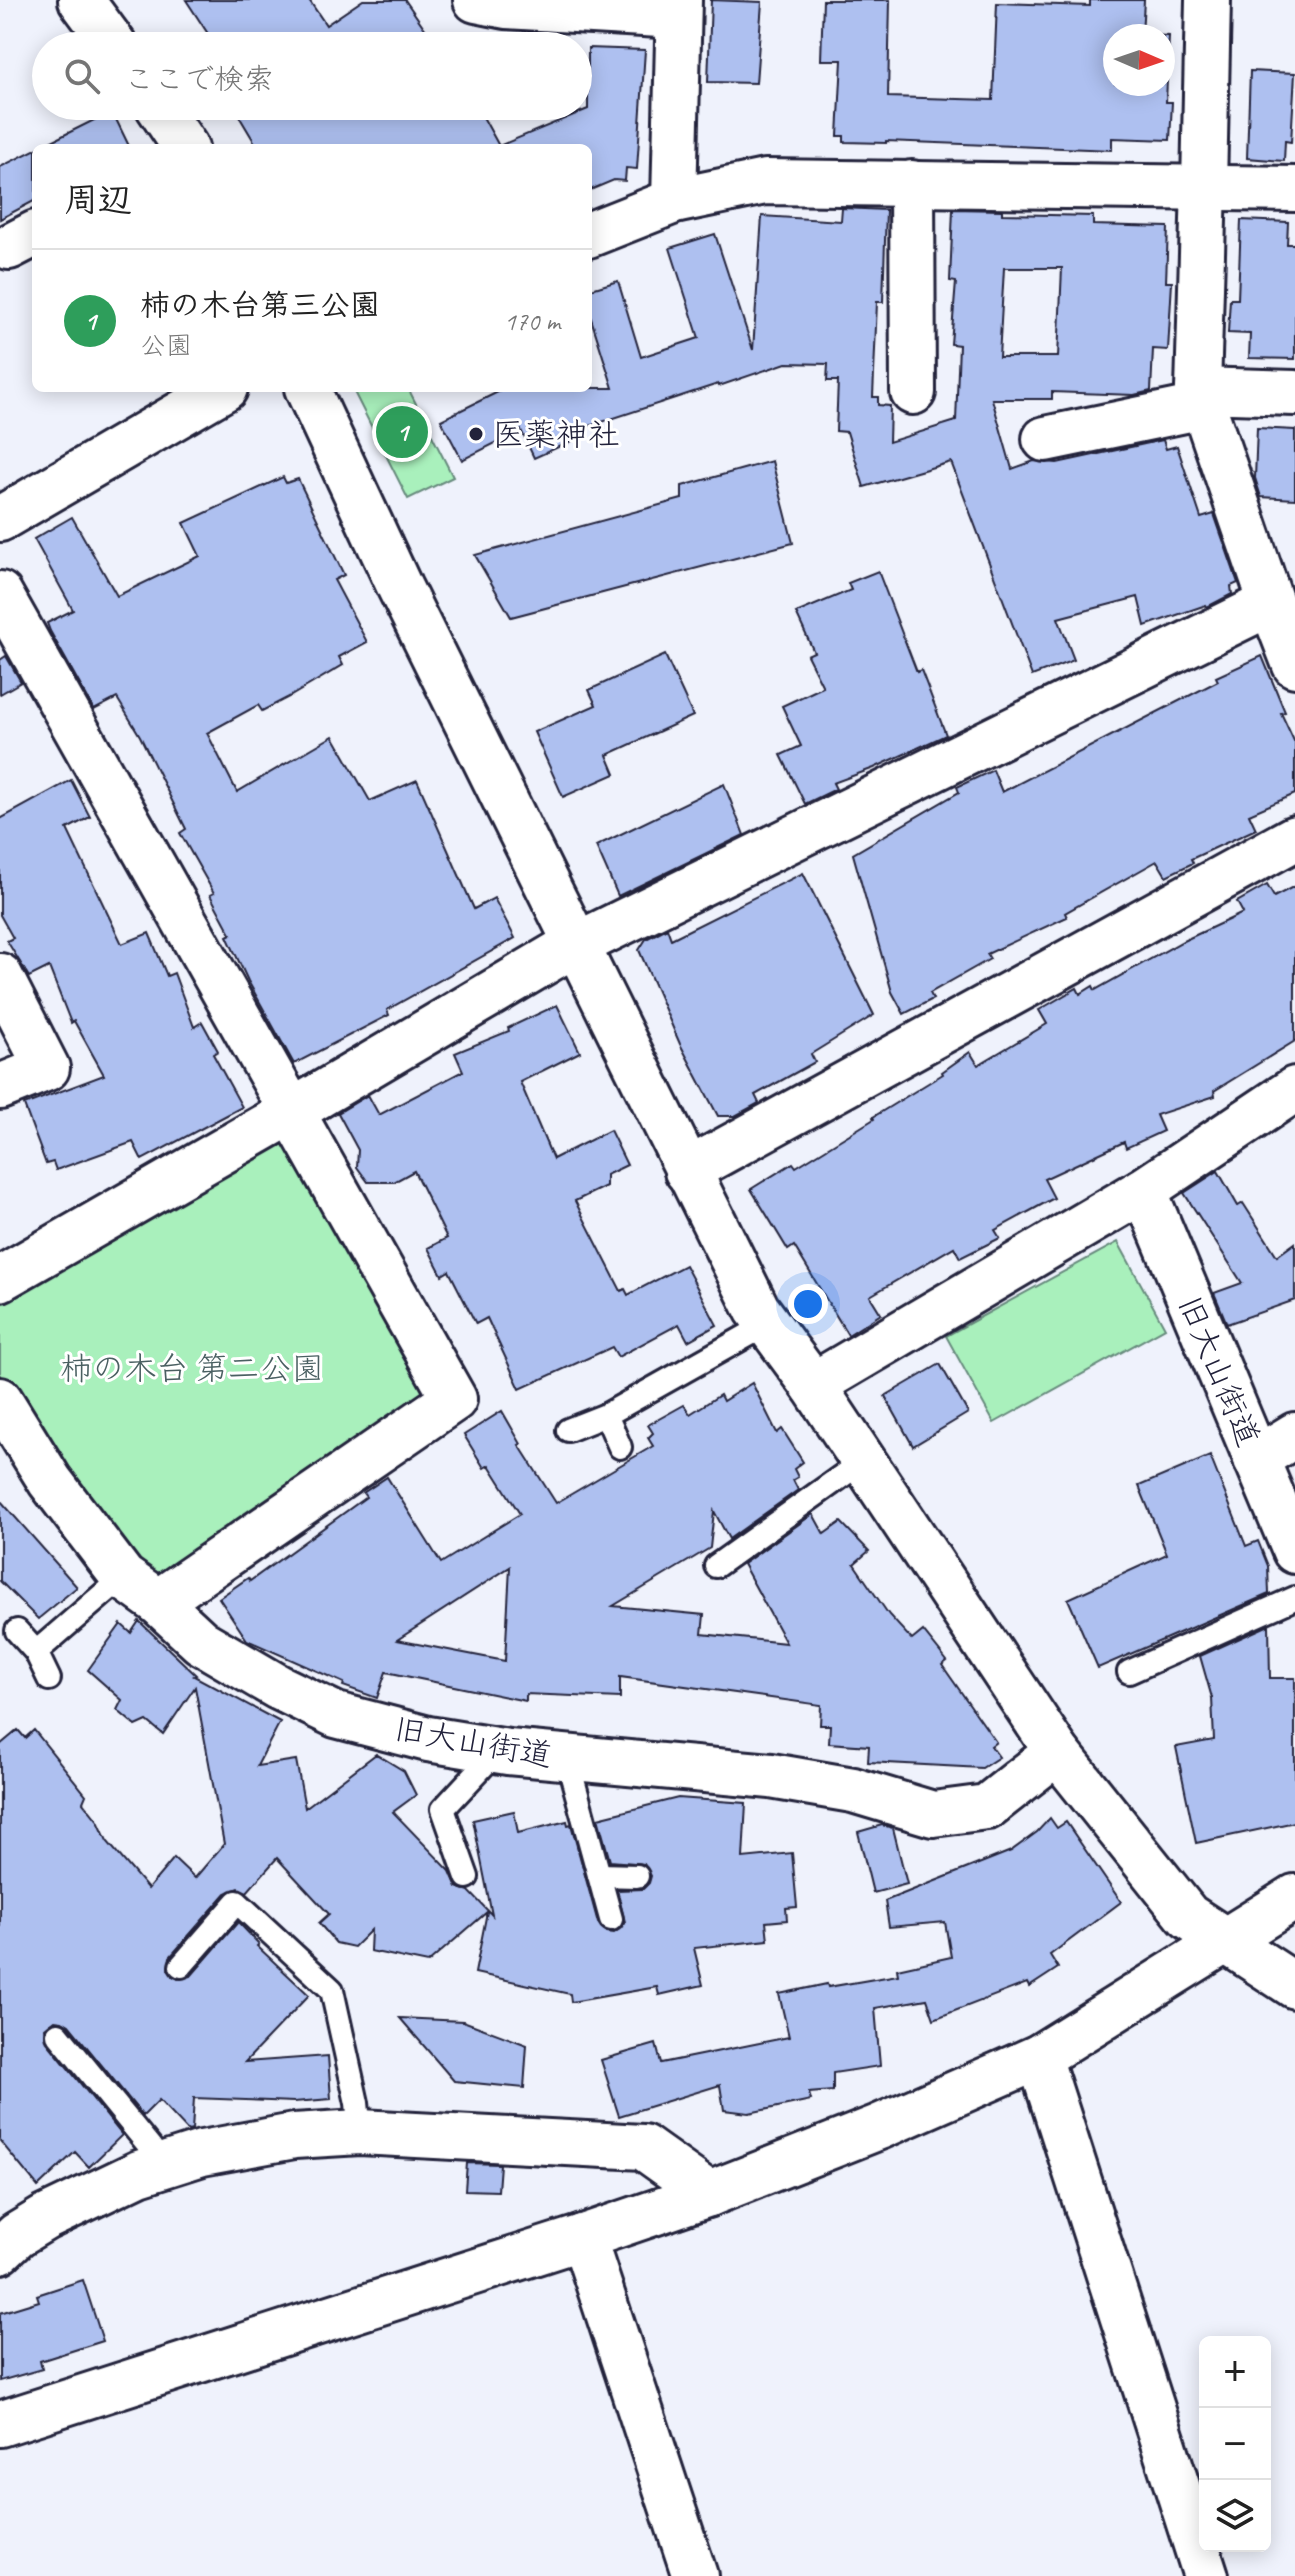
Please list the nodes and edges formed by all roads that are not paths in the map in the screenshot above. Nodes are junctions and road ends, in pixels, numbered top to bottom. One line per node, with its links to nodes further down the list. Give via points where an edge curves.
1 (81, 0): 5 (street)
2 (476, 0): 4 (street, via 506,6)
3 (1208, 0): 9 (street)
4 (679, 8): 11 (street)
5 (105, 32)
6 (167, 120): 7 (street)
7 (183, 144)
8 (912, 183): 9 (street); 11 (street, via 765,182); 15 (street)
9 (1204, 186): 10 (street); 17 (street)
10 (1295, 189)
11 (674, 201): 12 (street)
12 (592, 233)
13 (218, 392): 19 (street)
14 (309, 392): 24 (street)
15 (913, 392)
16 (1295, 393): 17 (street)
17 (1201, 398): 18 (street); 21 (street)
18 (1045, 439)
19 (0, 519)
20 (0, 594): 28 (street)
21 (1271, 603): 22 (street); 24 (street)
22 (1295, 665)
23 (1295, 838): 29 (street)
24 (577, 946): 28 (street); 29 (street)
25 (0, 976): 26 (street, via 47,1068)
26 (0, 1087)
27 (1295, 1089): 30 (street)
28 (291, 1112): 31 (street); 45 (street, via 454,1399)
29 (687, 1171): 32 (street)
30 (1144, 1190): 33 (street); 39 (street, 旧大山街道)
31 (0, 1279)
32 (768, 1324): 33 (street); 35 (lane)
33 (813, 1385): 40 (street)
34 (0, 1400): 43 (street, 旧大山街道, via 50,1481)
35 (606, 1415): 36 (lane); 38 (lane)
36 (568, 1430)
37 (1295, 1435): 39 (street)
38 (620, 1447)
39 (1256, 1459): 41 (street, 旧大山街道)
40 (863, 1461): 42 (lane); 51 (street)
41 (1295, 1551)
42 (716, 1566)
43 (123, 1577): 45 (street, 旧大山街道); 47 (lane)
44 (1295, 1598): 48 (lane)
45 (158, 1602): 50 (street, 旧大山街道, via 201,1642 336,1715 428,1739)
46 (17, 1631): 47 (lane)
47 (36, 1652): 49 (lane)
48 (1129, 1672)
49 (49, 1679)
50 (498, 1750): 52 (street, 旧大山街道); 55 (lane, via 443,1809)
51 (1057, 1752): 52 (street, 旧大山街道, via 987,1807 933,1814 853,1790 771,1776); 58 (street, via 1188,1916)
52 (567, 1758): 53 (lane)
53 (599, 1875): 54 (lane); 57 (lane)
54 (637, 1876)
55 (467, 1877)
56 (1295, 1897): 58 (street)
57 (611, 1919)
58 (1225, 1941): 60 (street); 62 (street)
59 (181, 1966): 63 (lane, via 237,1902 332,1990)
60 (1295, 1986)
61 (58, 2034): 64 (lane, via 151,2148)
62 (1039, 2057): 65 (street); 70 (street)
63 (360, 2132): 64 (street, via 278,2138); 65 (street, via 643,2147)
64 (159, 2166): 66 (street)
65 (709, 2194): 67 (street)
66 (6, 2234)
67 (583, 2237): 68 (street); 69 (street)
68 (0, 2424)
69 (695, 2576)
70 (1206, 2576)

